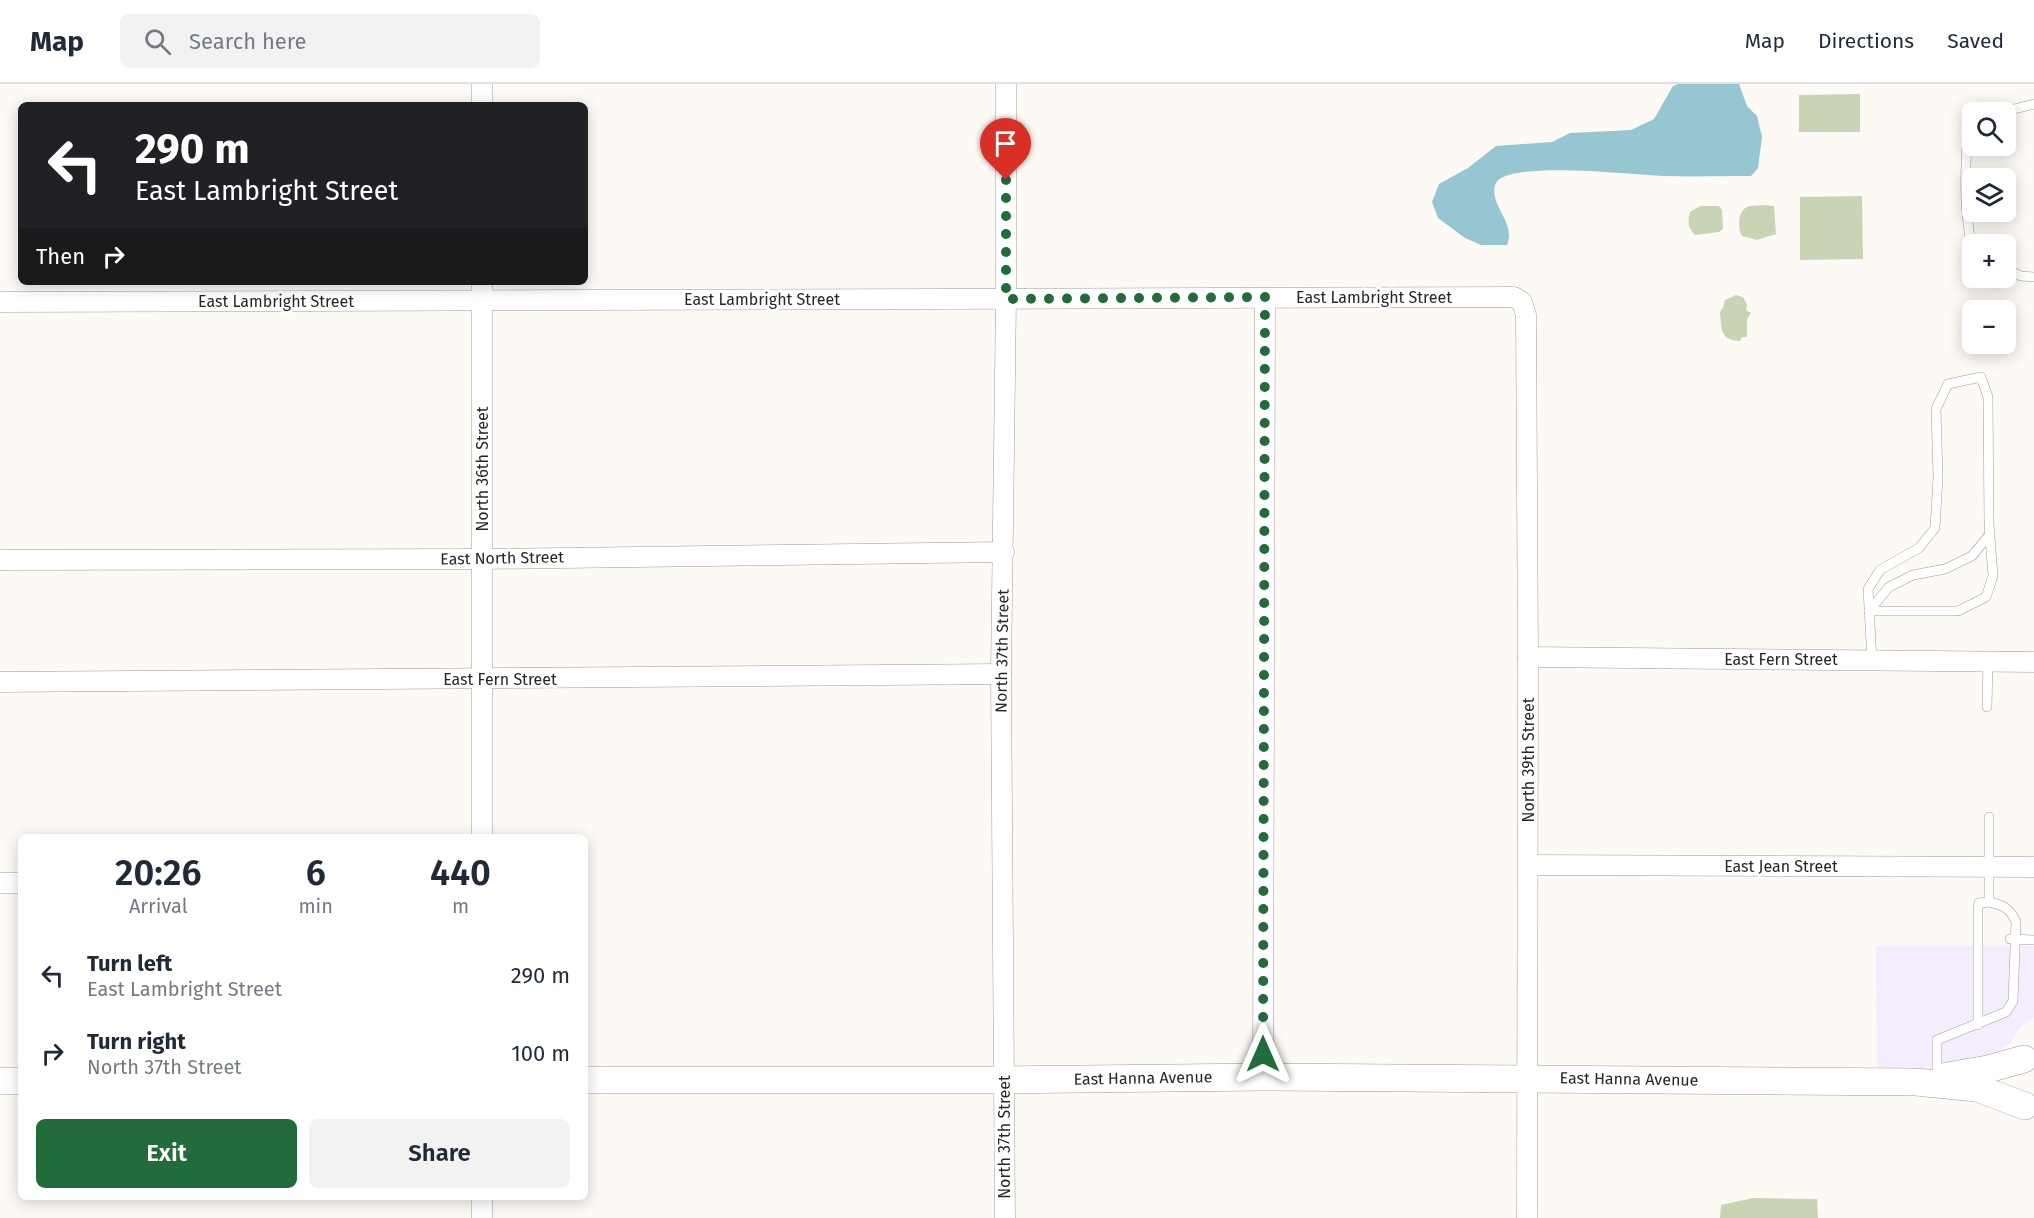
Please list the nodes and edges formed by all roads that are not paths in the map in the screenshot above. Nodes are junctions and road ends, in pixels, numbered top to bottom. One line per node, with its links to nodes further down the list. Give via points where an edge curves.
1 (482, 84): 3 (street)
2 (1006, 84): 12 (street, North 37th Street)
3 (482, 102)
4 (2034, 104): 5 (lane)
5 (2016, 108)
6 (1966, 156): 7 (lane)
7 (1969, 234)
8 (2016, 274): 9 (lane)
9 (2034, 278)
10 (482, 291): 12 (street, East Lambright Street); 13 (street, East Lambright Street); 17 (street, North 36th Street)
11 (1265, 297): 12 (street, East Lambright Street); 14 (street, East Lambright Street, via 1514,297); 40 (street)
12 (1006, 299): 16 (street, North 37th Street)
13 (0, 302)
14 (1522, 302): 20 (street, North 39th Street, via 1526,315)
15 (1990, 534): 19 (lane, via 1972,556 1889,587); 19 (lane, via 1993,576 1986,597 1958,611); 19 (lane, via 1988,397 1981,377 1948,384 1936,409 1935,528 1919,548 1880,570 1868,589)
16 (1004, 552): 17 (street, East North Street); 24 (street, North 37th Street)
17 (482, 559): 18 (street, East North Street); 25 (street, North 36th Street)
18 (0, 560)
19 (1869, 611): 21 (lane)
20 (1528, 657): 21 (street, East Fern Street); 30 (street, North 39th Street)
21 (1872, 660): 22 (street, East Fern Street)
22 (1988, 660): 23 (street, East Fern Street); 27 (lane)
23 (2034, 662)
24 (1001, 674): 25 (street, East Fern Street); 43 (street, North 37th Street)
25 (482, 679): 26 (street, East Fern Street); 29 (street, North 36th Street)
26 (0, 682)
27 (1987, 708)
28 (1989, 818): 31 (lane)
29 (482, 834)
30 (1528, 865): 31 (street, East Jean Street); 41 (street, North 39th Street)
31 (1989, 867): 32 (street, East Jean Street); 35 (lane)
32 (2034, 867)
33 (0, 883): 34 (street)
34 (18, 883)
35 (1989, 902): 36 (lane, via 2012,911 2016,922); 38 (lane, via 1979,903)
36 (2013, 939): 37 (lane); 38 (lane, via 2013,1001 2006,1012)
37 (2034, 940)
38 (1978, 1025): 44 (lane, via 1937,1040)
39 (2029, 1052): 44 (street, East Hanna Avenue, via 1988,1069); 47 (street, via 2020,1074 2020,1090)
40 (1263, 1077): 41 (street, East Hanna Avenue); 43 (street, East Hanna Avenue)
41 (1526, 1078): 44 (street, East Hanna Avenue); 51 (street, North 39th Street)
42 (588, 1080): 43 (street, East Hanna Avenue)
43 (1004, 1080): 50 (street, North 37th Street)
44 (1927, 1080): 47 (street, East Hanna Avenue, via 1977,1088)
45 (18, 1081): 46 (street)
46 (0, 1082)
47 (2032, 1115)
48 (482, 1200): 49 (street)
49 (482, 1218)
50 (1005, 1218)
51 (1527, 1218)

